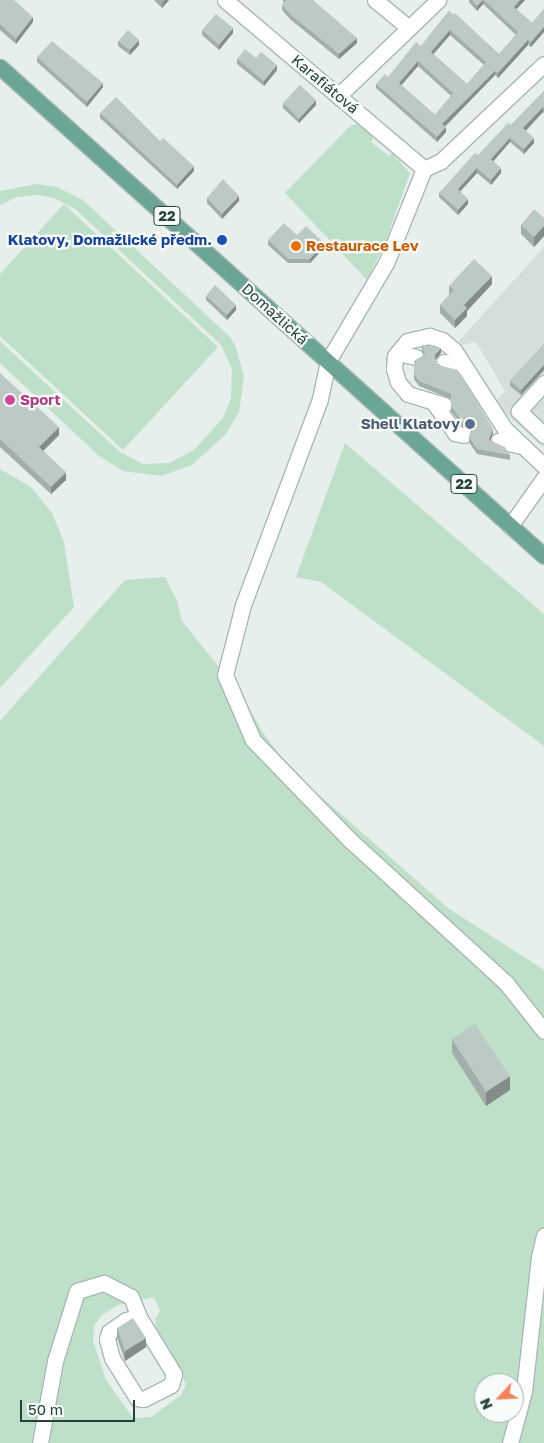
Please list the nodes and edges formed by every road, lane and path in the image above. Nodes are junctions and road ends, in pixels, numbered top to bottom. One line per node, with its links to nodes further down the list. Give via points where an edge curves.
1 (225, 0): 7 (street, Karafiátová)
2 (375, 0): 4 (street)
3 (438, 0): 4 (street)
4 (409, 28): 7 (street)
5 (544, 64): 8 (street, via 442,161)
6 (2, 67): 11 (main road, Domažlická / 22)
7 (338, 96): 8 (street, Karafiátová)
8 (424, 169): 11 (street, via 386,263)
9 (397, 353): 10 (street); 13 (street, via 407,341 429,336 442,340); 17 (street, via 394,369 402,388 444,411 455,433)
10 (416, 357)
11 (328, 361): 21 (main road, Domažlická / 22); 23 (street, via 320,399 243,605 225,675 253,740 350,840 506,983)
12 (444, 362): 13 (street)
13 (464, 366): 16 (street)
14 (544, 383): 18 (street, via 519,412)
15 (479, 411): 16 (street)
16 (491, 420): 19 (street, via 502,435 522,446)
17 (464, 435)
18 (544, 435)
19 (544, 466)
20 (544, 478): 21 (street)
21 (510, 526): 22 (main road, Domažlická / 22)
22 (544, 556)
23 (544, 1031)
24 (544, 1236): 27 (street, via 524,1391)
25 (139, 1317): 25 (street, via 117,1325 107,1339 112,1358 133,1394 143,1399 171,1385 174,1379); 26 (street, via 131,1297 104,1283 77,1291 55,1361)
26 (40, 1443)
27 (510, 1443)

